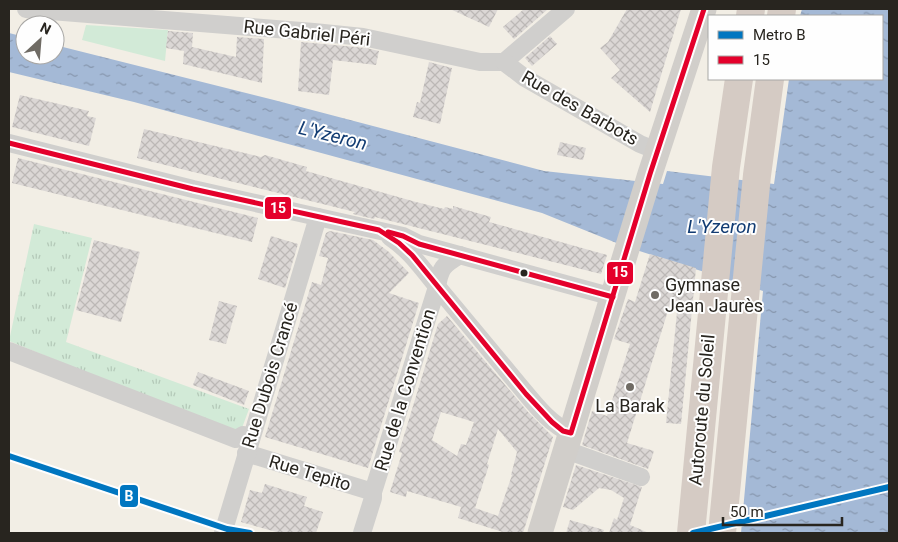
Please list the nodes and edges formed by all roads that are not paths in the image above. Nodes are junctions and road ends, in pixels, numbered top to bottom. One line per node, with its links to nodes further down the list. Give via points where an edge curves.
1 (26, 9): 4 (street, Rue Gabriel Péri, via 363,37 480,62)
2 (566, 9): 4 (street)
3 (704, 9): 8 (main road)
4 (504, 62): 8 (street, Rue des Barbots, via 524,78 640,144)
5 (739, 80): 23 (highway, Autoroute du Soleil, via 726,167)
6 (770, 80): 24 (highway, Autoroute du Soleil, via 744,297)
7 (9, 143): 9 (street)
8 (658, 149): 13 (main road)
9 (318, 217): 10 (street); 17 (street, Rue Dubois Crancé)
10 (379, 230): 11 (street); 12 (street, via 399,243)
11 (460, 255): 12 (street, Rue de la Convention, via 442,267); 13 (street)
12 (437, 287): 16 (street, via 526,394 563,430); 19 (street, Rue de la Convention)
13 (613, 297): 16 (main road)
14 (9, 351): 15 (street, via 236,439)
15 (243, 435)
16 (568, 442): 18 (street); 22 (main road)
17 (246, 453): 19 (street, Rue Tepito); 20 (street, Rue Dubois Crancé)
18 (641, 477)
19 (373, 492): 21 (street, Rue de la Convention)
20 (223, 533)
21 (362, 533)
22 (540, 533)
23 (691, 533)
24 (722, 533)

